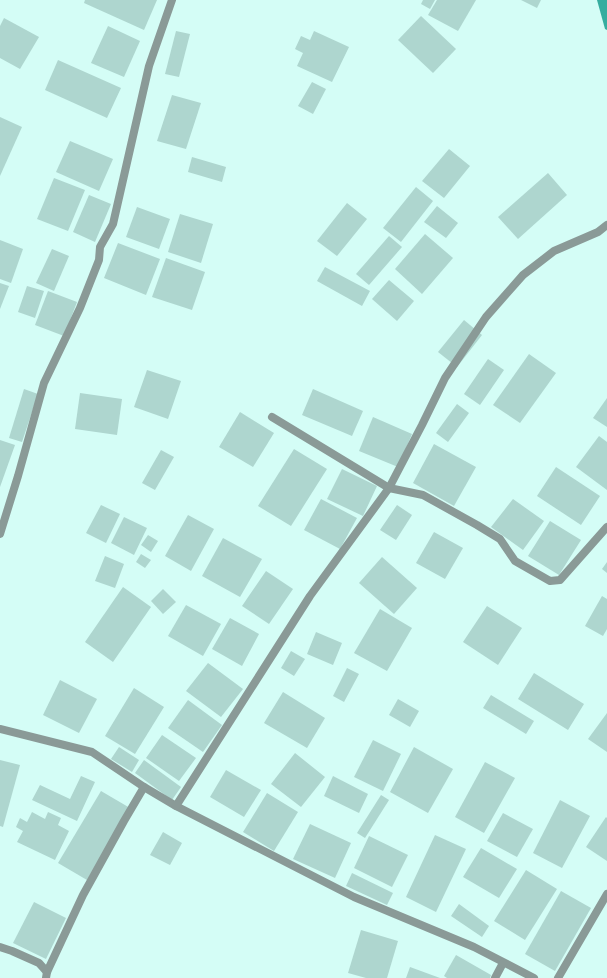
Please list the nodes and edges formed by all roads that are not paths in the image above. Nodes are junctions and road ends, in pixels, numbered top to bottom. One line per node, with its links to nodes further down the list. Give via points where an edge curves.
1 (172, 0): 6 (street, via 149,66 113,224 100,246 98,260 80,308 44,383)
2 (607, 225): 4 (street, via 598,232 554,251 523,275 486,317 444,378)
3 (272, 417): 4 (street)
4 (389, 488): 5 (street, via 423,496 477,525 500,539 515,561 550,581 560,580); 9 (street, via 310,596)
5 (607, 527)
6 (0, 534)
7 (0, 729): 8 (street, via 92,752)
8 (144, 787): 9 (street); 13 (street, via 83,895)
9 (176, 806): 12 (street, via 354,897 474,947)
10 (607, 894): 16 (street)
11 (0, 947): 13 (street, via 39,963)
12 (503, 963): 14 (street); 15 (street)
13 (46, 975)
14 (495, 978)
15 (534, 978)
16 (558, 978)

